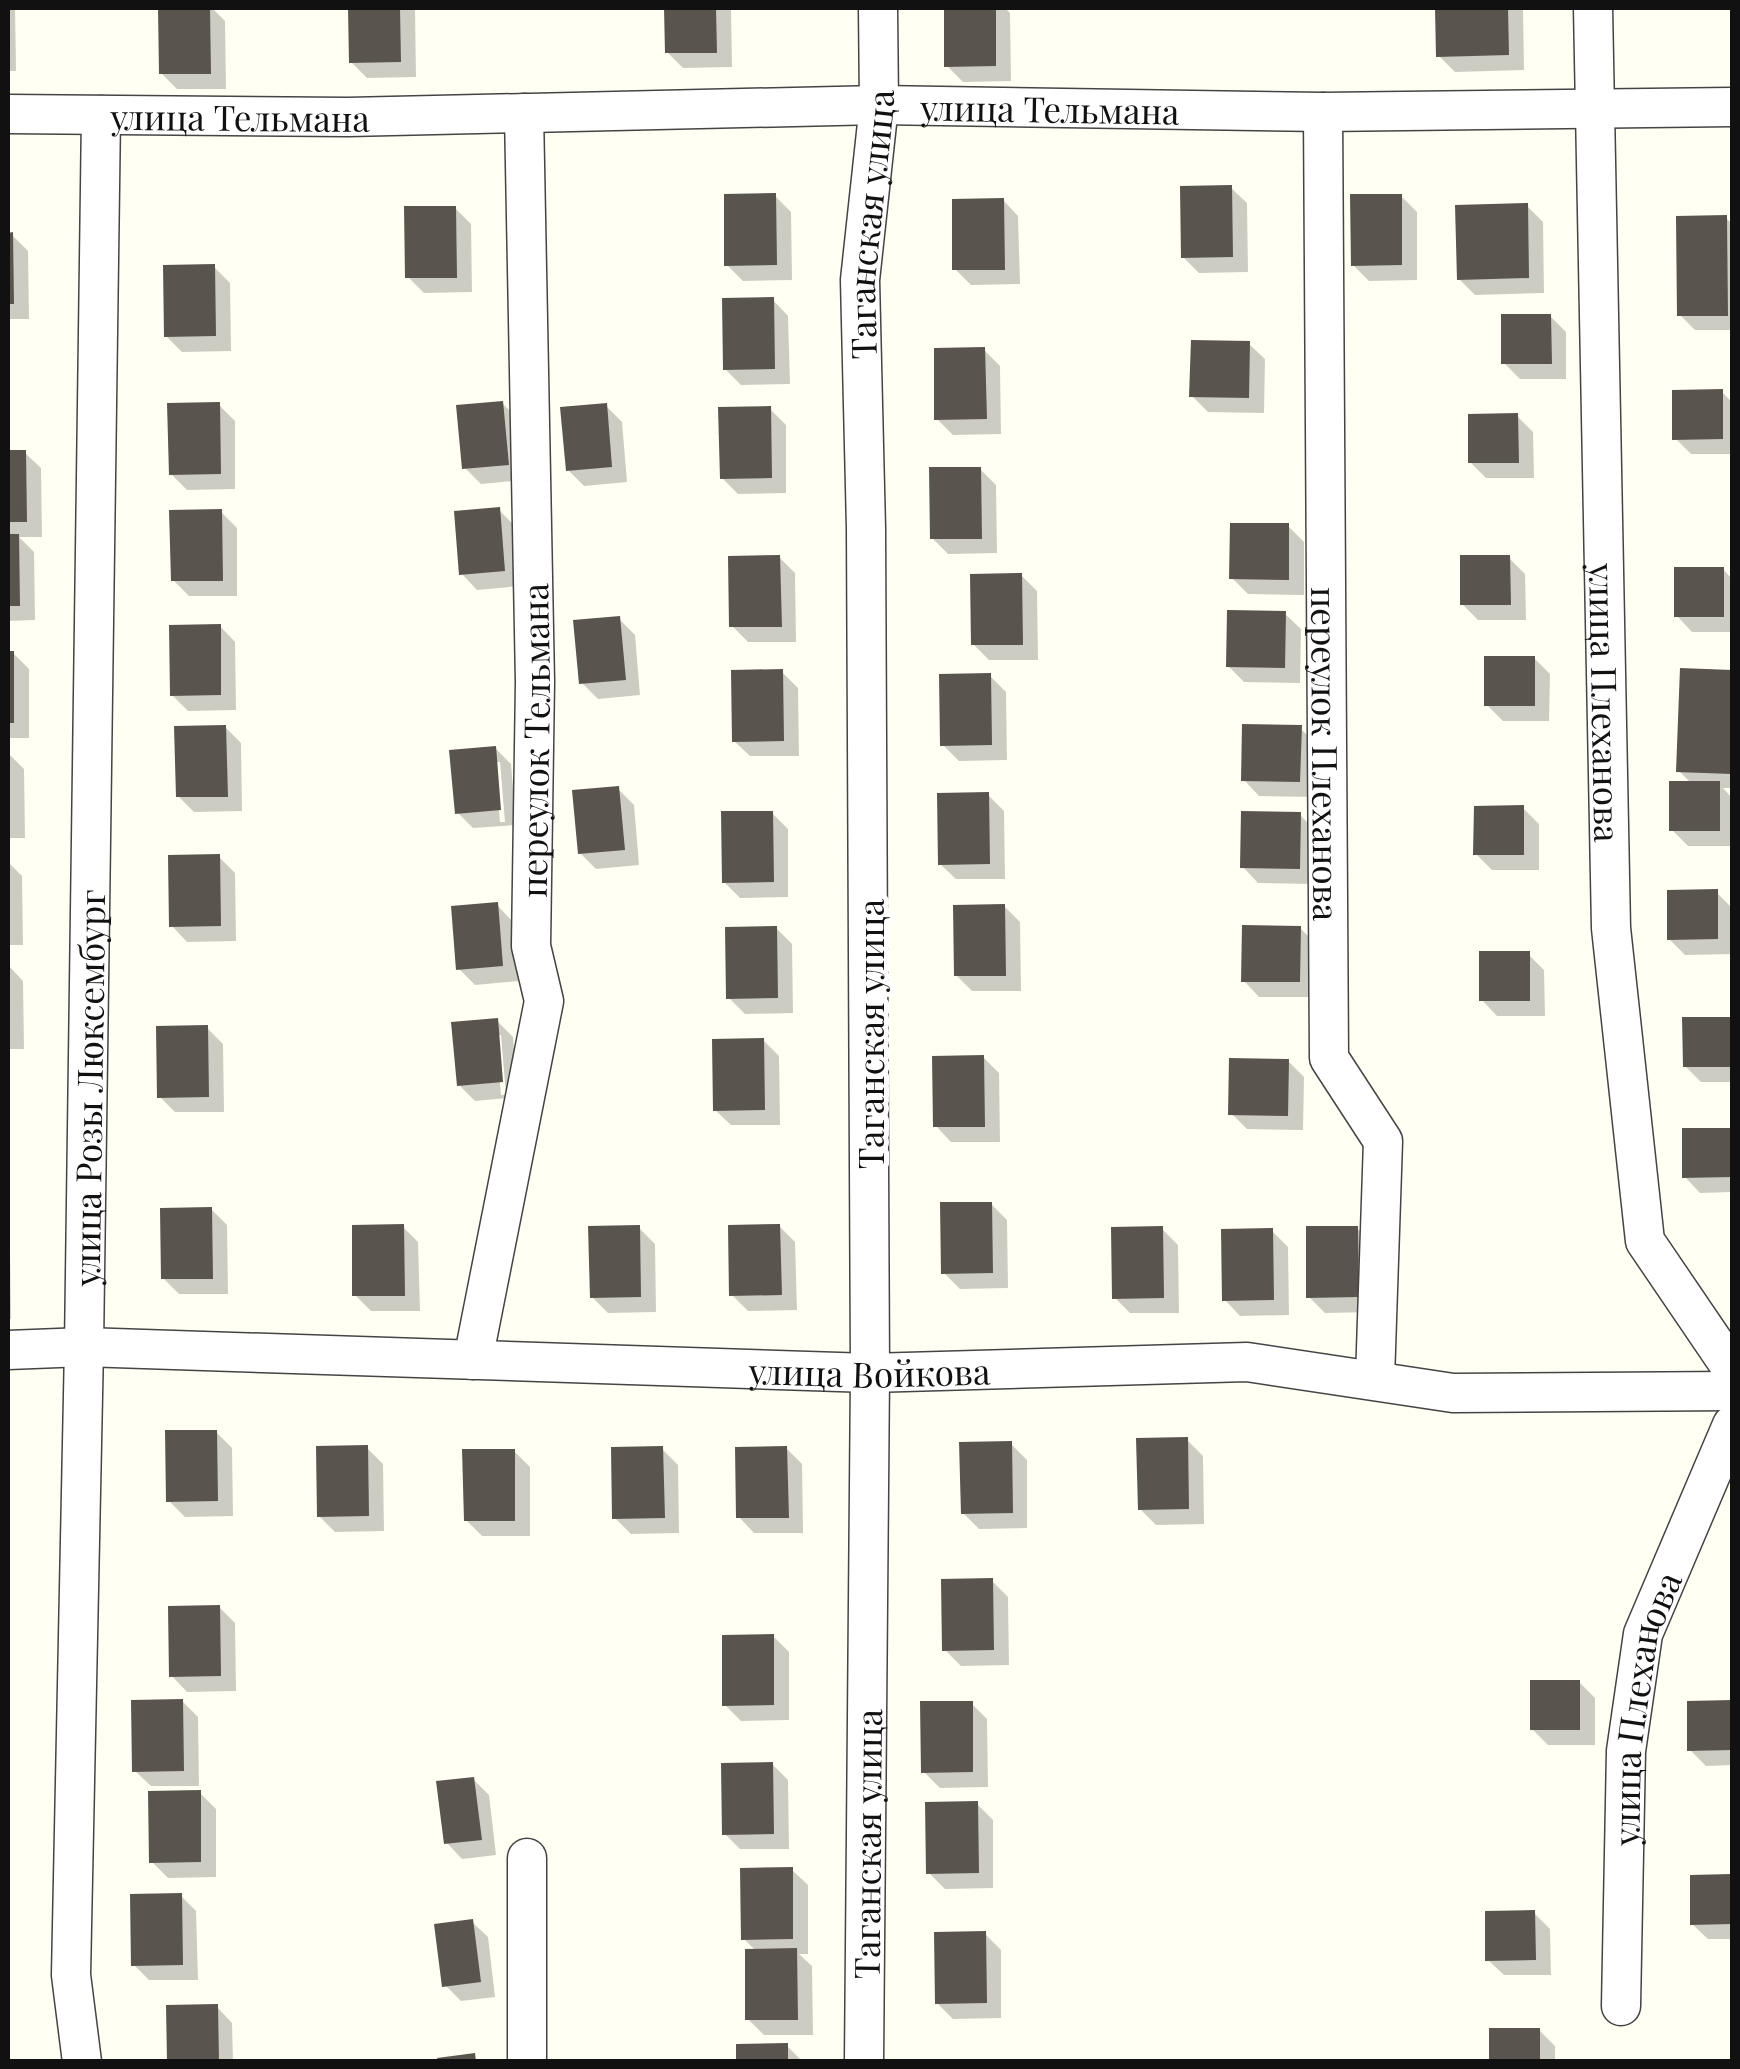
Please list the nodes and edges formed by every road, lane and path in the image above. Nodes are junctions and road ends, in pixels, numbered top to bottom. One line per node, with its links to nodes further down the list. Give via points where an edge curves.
1 (878, 8): 3 (street, Таганская улица)
2 (1594, 8): 4 (street, улица Плеханова)
3 (879, 105): 6 (street, улица Тельмана); 7 (street, улица Тельмана); 14 (street, Таганская улица, via 860,280)
4 (1594, 107): 5 (street, улица Тельмана); 6 (street, улица Тельмана); 13 (street, улица Плеханова, via 1611,928 1645,1241)
5 (1732, 108)
6 (1323, 112): 15 (street, переулок Плеханова, via 1329,1058 1383,1141)
7 (524, 113): 9 (street, улица Тельмана); 12 (street, переулок Тельмана, via 535,682 532,946 544,1001)
8 (8, 114): 9 (street, улица Тельмана)
9 (101, 115): 10 (street, улица Розы Люксембург)
10 (84, 1347): 11 (street, улица Войкова); 12 (street, улица Войкова); 20 (street, улица Розы Люксембург, via 72,1976)
11 (8, 1350)
12 (473, 1360): 14 (street, улица Войкова)
13 (1732, 1369)
14 (870, 1372): 15 (street, улица Войкова, via 1247,1362); 22 (street, Таганская улица)
15 (1375, 1379): 16 (street, улица Войкова, via 1452,1392)
16 (1732, 1390)
17 (1732, 1425): 19 (street, улица Плеханова, via 1642,1634 1626,1752)
18 (527, 1858): 21 (street)
19 (1622, 2006)
20 (82, 2062)
21 (527, 2062)
22 (864, 2062)

